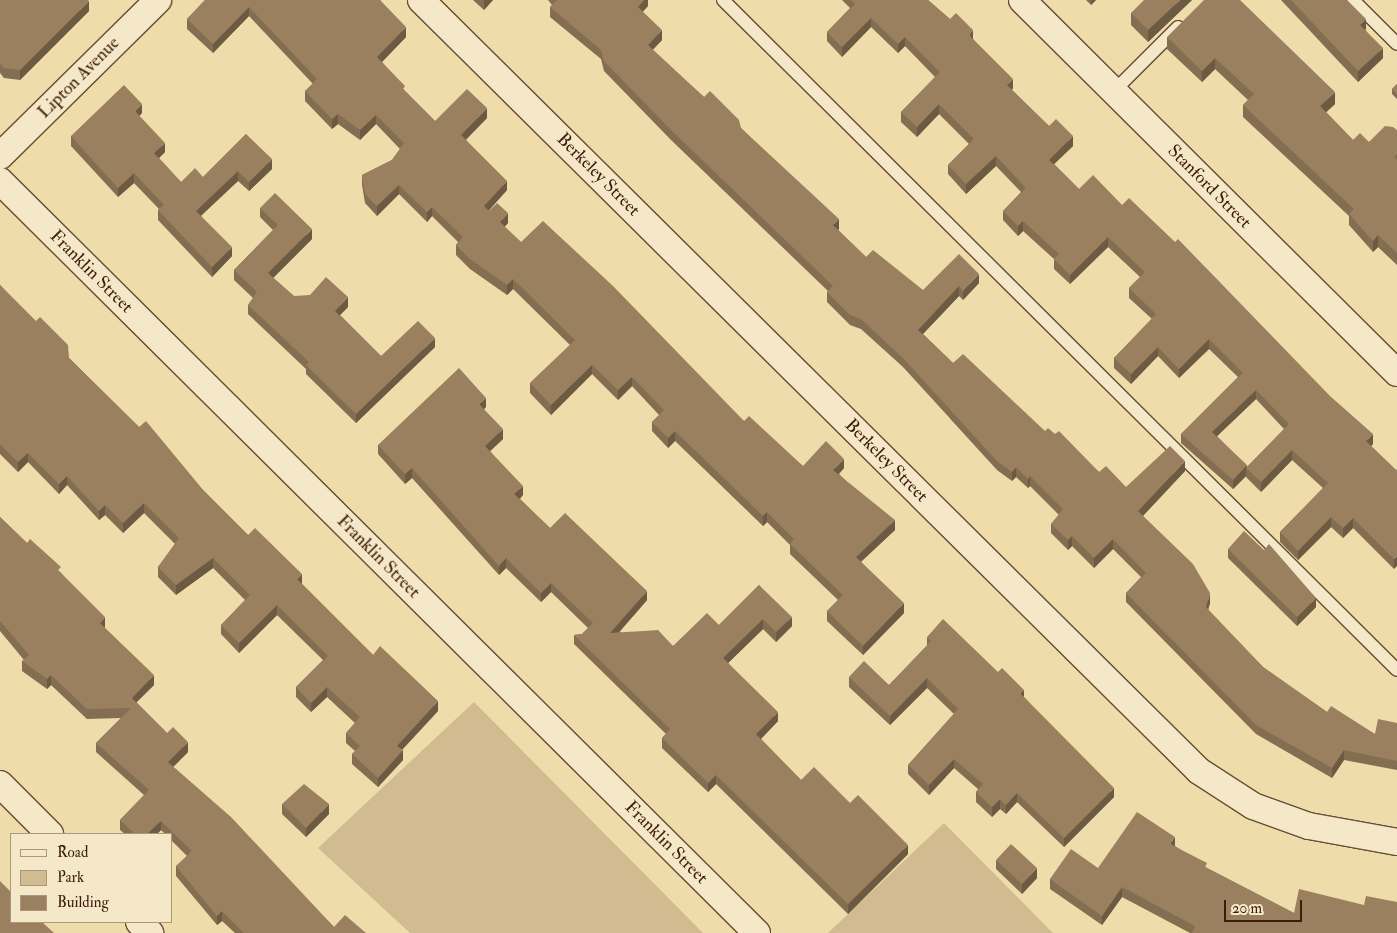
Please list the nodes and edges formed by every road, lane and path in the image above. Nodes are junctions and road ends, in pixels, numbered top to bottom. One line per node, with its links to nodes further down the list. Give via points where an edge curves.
1 (158, 0): 9 (street, Lipton Avenue)
2 (422, 0): 15 (street, Berkeley Street, via 1199,771 1253,806 1309,826)
3 (723, 0): 12 (lane)
4 (1022, 0): 8 (street, Stanford Street)
5 (1353, 0): 7 (lane)
6 (1190, 14): 8 (lane)
7 (1397, 44)
8 (1113, 92): 11 (street, Stanford Street)
9 (0, 156)
10 (0, 181): 18 (street, Franklin Street)
11 (1397, 373)
12 (1397, 670)
13 (0, 784): 14 (street)
14 (49, 833)
15 (1397, 842)
16 (140, 923): 17 (street)
17 (150, 933)
18 (757, 933)

